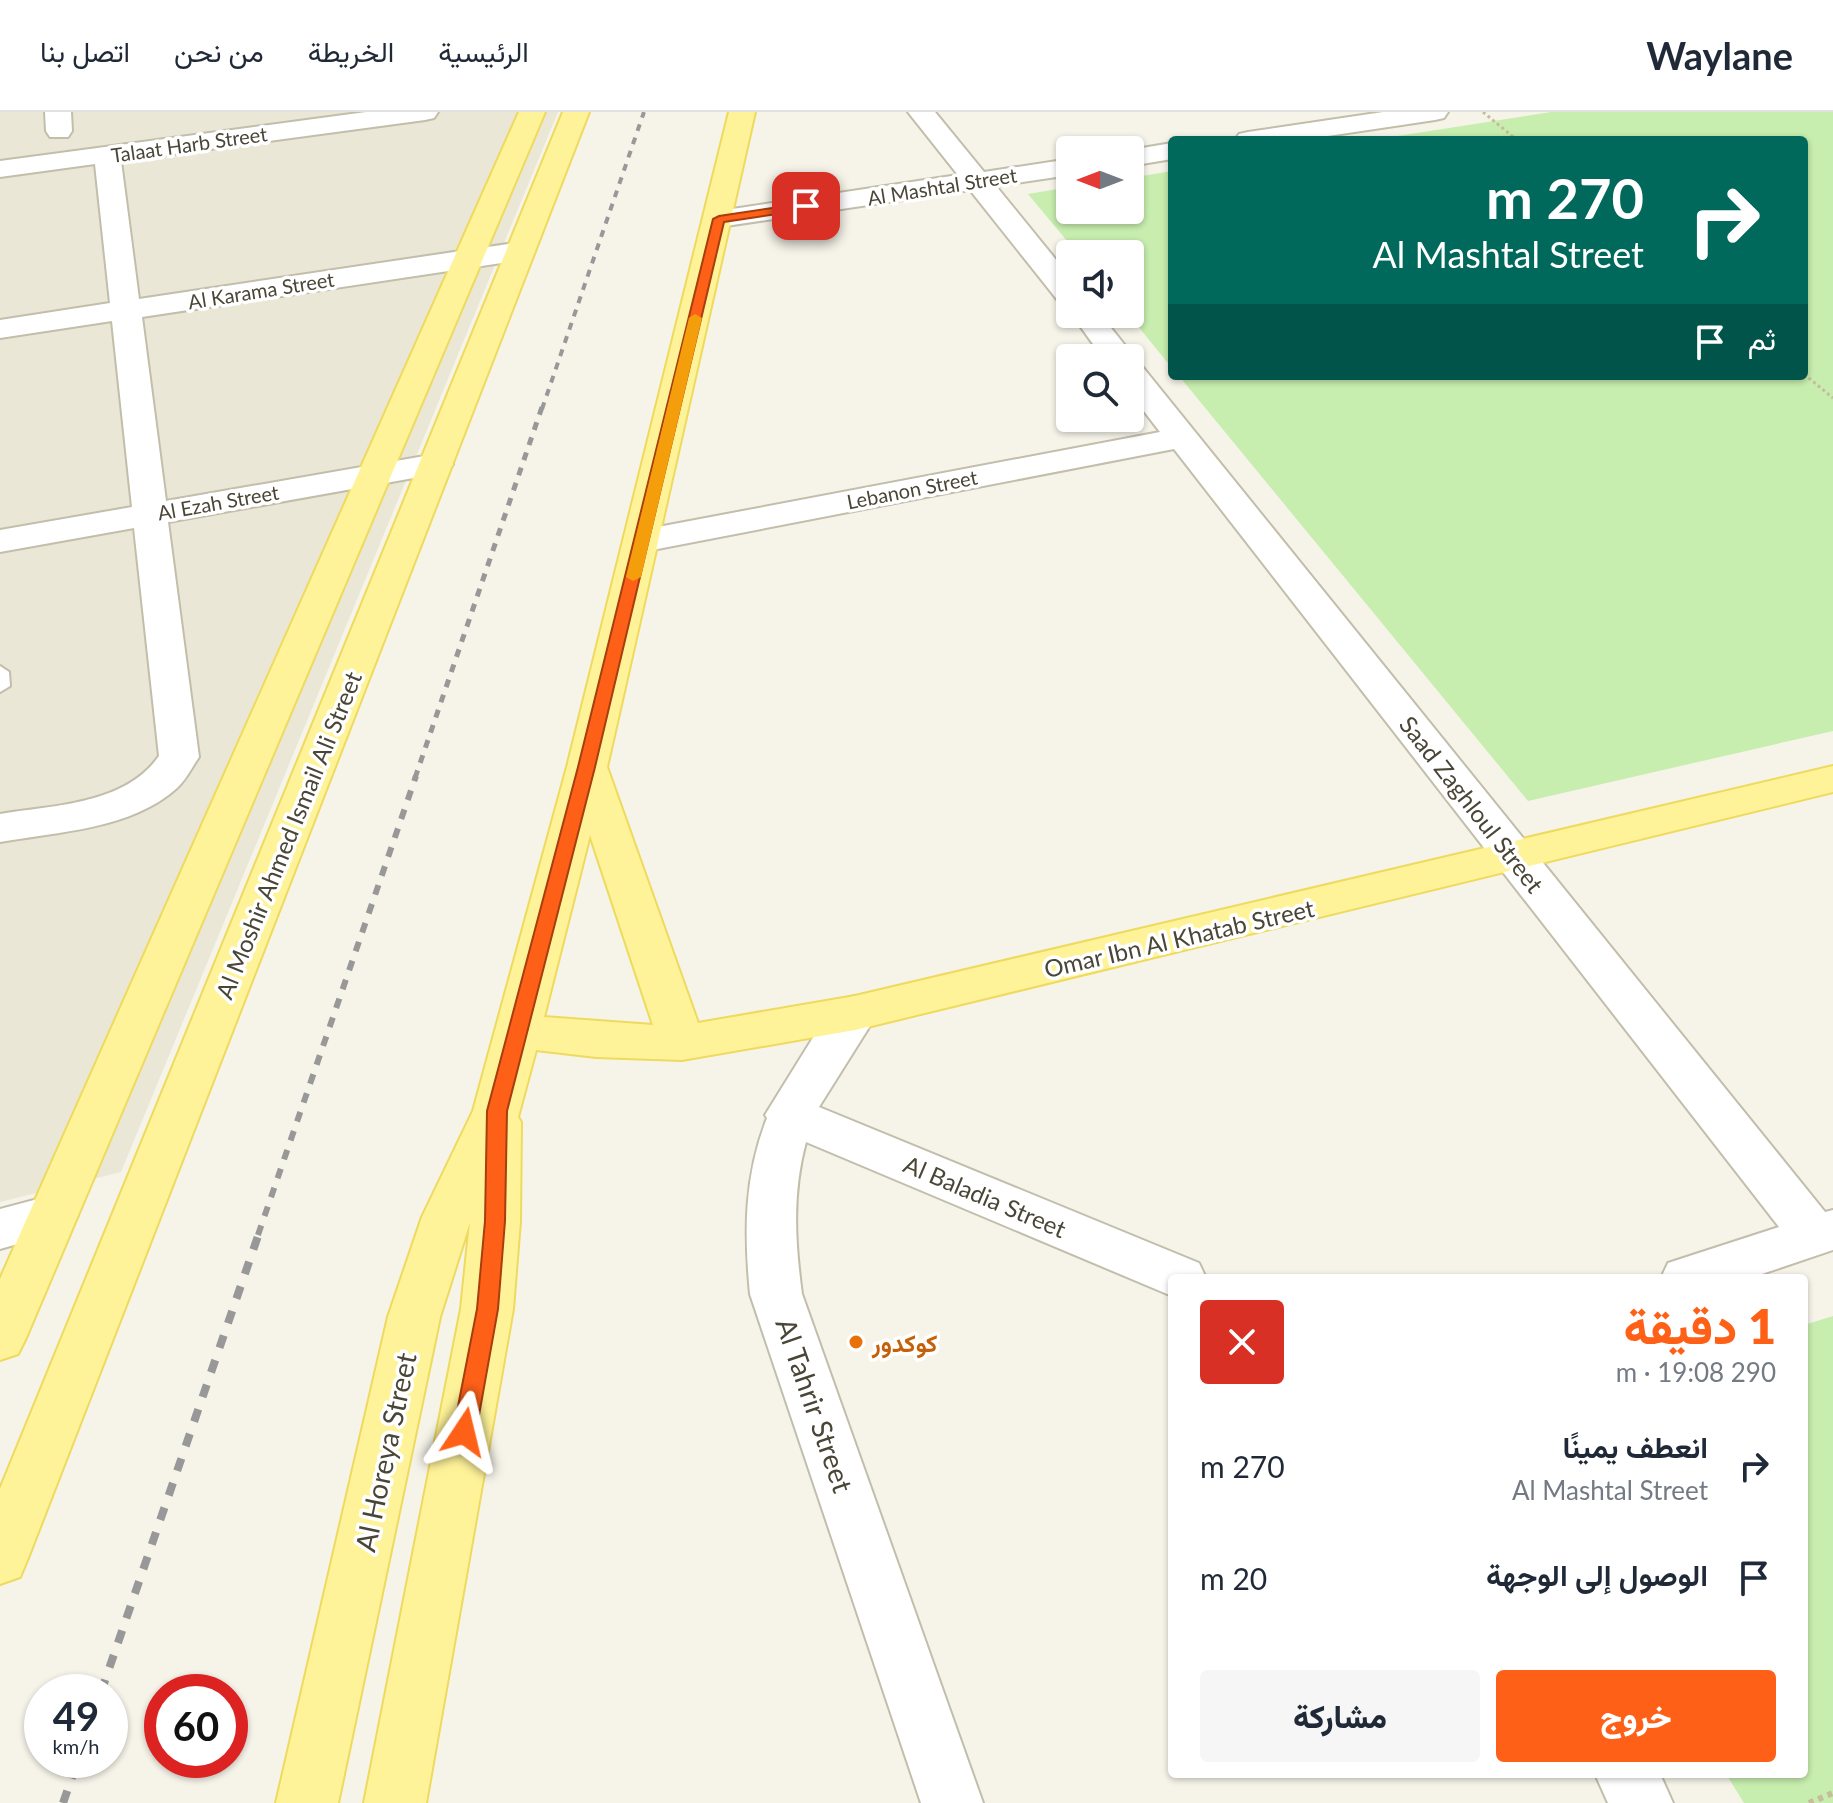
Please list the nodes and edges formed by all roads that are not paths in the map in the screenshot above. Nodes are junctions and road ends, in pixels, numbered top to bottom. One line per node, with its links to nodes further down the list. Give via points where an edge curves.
1 (425, 112): 7 (street, Talaat Harb Street)
2 (532, 112): 17 (main road)
3 (576, 112): 16 (main road, Al Moshir Ahmed Ismail Ali Street)
4 (742, 112): 15 (main road, Al Horeya Street)
5 (921, 112): 14 (street)
6 (1435, 112): 8 (street)
7 (348, 117): 10 (street, Talaat Harb Street)
8 (1275, 136)
9 (1168, 152): 11 (street)
10 (107, 155): 12 (street, Talaat Harb Street); 19 (street)
11 (1144, 156)
12 (0, 169)
13 (1056, 169): 14 (street, Al Mashtal Street)
14 (978, 180): 15 (street, Al Mashtal Street); 18 (street)
15 (719, 219): 29 (main road, Al Horeya Street)
16 (521, 251): 17 (street, Al Karama Street); 25 (main road, Al Moshir Ahmed Ismail Ali Street)
17 (470, 258): 19 (street, Al Karama Street); 26 (main road)
18 (1056, 278)
19 (125, 310): 21 (street, Al Karama Street); 27 (street)
20 (1095, 328): 22 (street)
21 (0, 329)
22 (1108, 344)
23 (1144, 390): 24 (street, Saad Zaghloul Street)
24 (1182, 438): 29 (street, Lebanon Street); 35 (street, Saad Zaghloul Street)
25 (436, 464): 26 (street, Al Ezah Street); 47 (main road, Al Moshir Ahmed Ismail Ali Street)
26 (375, 475): 27 (street, Al Ezah Street); 41 (main road)
27 (151, 514): 28 (street, Al Ezah Street); 34 (street, via 179,757 173,770 148,792 110,806)
28 (0, 541)
29 (642, 541): 32 (main road, Al Horeya Street)
30 (0, 672): 31 (lane)
31 (0, 686)
32 (587, 767): 37 (main road, Al Horeya Street); 38 (main road)
33 (1833, 779): 35 (main road, Omar Ibn Al Khatab Street)
34 (0, 828)
35 (1515, 857): 36 (main road, Omar Ibn Al Khatab Street); 43 (street, Saad Zaghloul Street)
36 (855, 1013): 38 (main road, Omar Ibn Al Khatab Street); 40 (street, Al Tahrir Street, via 818,1062)
37 (518, 1031): 38 (main road, Omar Ibn Al Khatab Street); 39 (main road, Al Horeya Street)
38 (682, 1043)
39 (497, 1111): 49 (main road, Al Horeya Street, via 447,1217 414,1317); 50 (main road, Al Horeya Street, via 487,1309)
40 (789, 1115): 44 (street, Al Baladia Street); 51 (street, Al Tahrir Street, via 775,1157 769,1201 776,1294)
41 (53, 1215): 42 (street); 46 (main road)
42 (0, 1229)
43 (1824, 1233): 45 (street)
44 (1171, 1274)
45 (1698, 1274)
46 (0, 1338)
47 (0, 1558)
48 (1628, 1778): 52 (street)
49 (307, 1803)
50 (395, 1803)
51 (952, 1803)
52 (1642, 1803)

